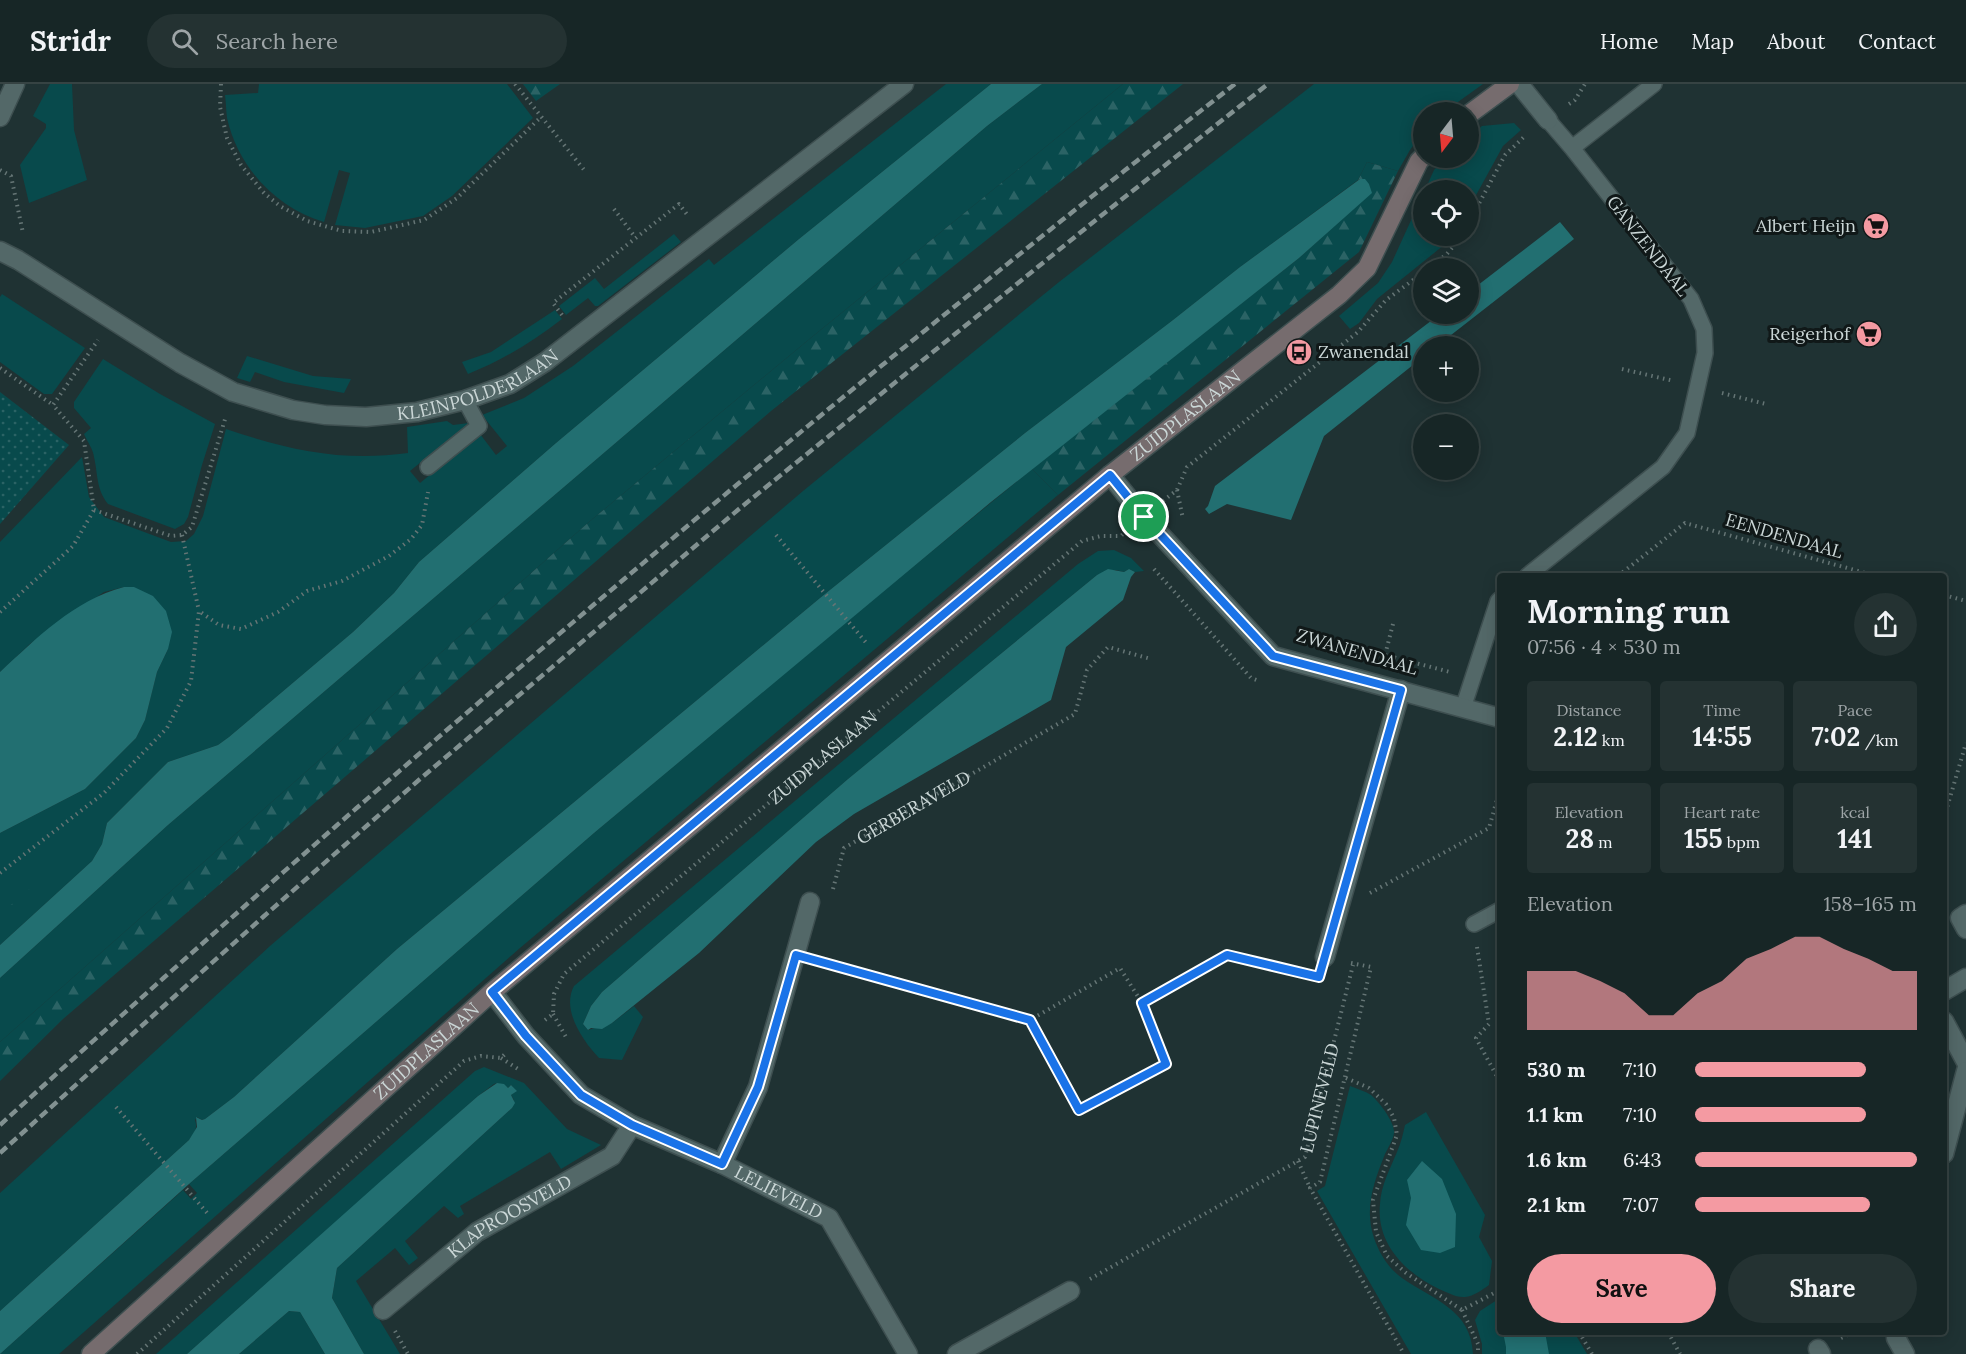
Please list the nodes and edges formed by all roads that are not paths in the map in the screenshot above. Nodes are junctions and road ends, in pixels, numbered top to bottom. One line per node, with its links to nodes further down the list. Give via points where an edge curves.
1 (15, 84): 7 (street)
2 (904, 84): 12 (street, KLEINPOLDERLAAN, via 580,337 510,384)
3 (1510, 84): 6 (street)
4 (1519, 84): 8 (street, GANZENDAAL)
5 (1654, 84): 9 (lane)
6 (1479, 107)
7 (0, 117)
8 (1548, 120): 9 (lane, GANZENDAAL)
9 (1572, 148): 15 (lane, GANZENDAAL, via 1690,300 1704,329 1705,353 1687,433 1663,467)
10 (1416, 168): 14 (street, ZUIDPLASLAAN, via 1367,267 1339,295)
11 (6, 254): 12 (street, KLEINPOLDERLAAN, via 233,392 293,410 366,417 417,412)
12 (465, 400): 13 (lane, via 479,426)
13 (428, 467)
14 (1110, 475): 17 (street, ZWANENDAAL, via 1273,656); 28 (street, ZUIDPLASLAAN)
15 (1531, 573)
16 (1497, 604): 18 (lane)
17 (1401, 690): 18 (street, ZWANENDAAL); 25 (street)
18 (1463, 708): 19 (street, ZWANENDAAL)
19 (1497, 717)
20 (810, 902): 34 (street, via 758,1087)
21 (1497, 912): 23 (lane)
22 (1966, 914): 24 (street, via 1960,918)
23 (1474, 924)
24 (1966, 929)
25 (1325, 957)
26 (1966, 978): 27 (street)
27 (1947, 989)
28 (492, 992): 32 (street, LELIEVELD, via 526,1036 581,1095); 38 (street, ZUIDPLASLAAN)
29 (1947, 1027): 30 (street)
30 (1966, 1062)
31 (1966, 1071): 33 (street)
32 (632, 1125): 34 (street, LELIEVELD); 36 (street, KLAPROOSVELD, via 612,1156 477,1232)
33 (1947, 1143)
34 (722, 1164): 39 (street, LELIEVELD, via 829,1218)
35 (1070, 1291): 40 (street)
36 (383, 1310)
37 (1896, 1335): 41 (street)
38 (91, 1354)
39 (908, 1354)
40 (957, 1354)
41 (1905, 1354)

